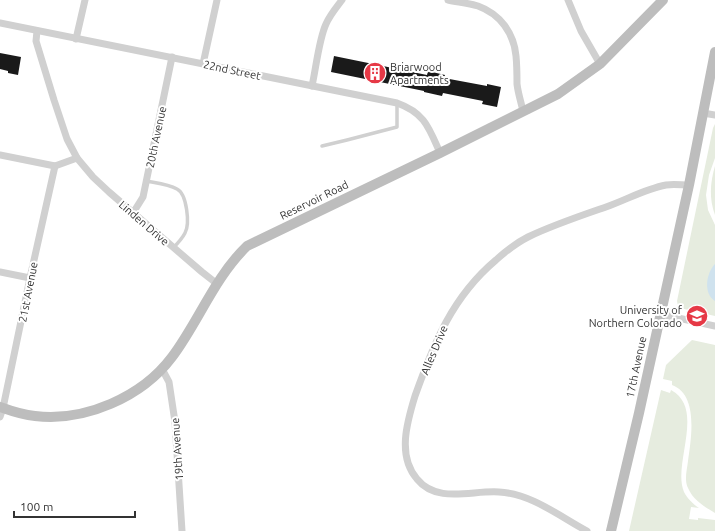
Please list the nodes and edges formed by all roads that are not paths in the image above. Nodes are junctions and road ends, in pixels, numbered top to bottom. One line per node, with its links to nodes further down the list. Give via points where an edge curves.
1 (85, 0): 9 (street)
2 (217, 0): 12 (street)
3 (342, 0): 14 (street, via 325,25)
4 (448, 0): 16 (street, via 478,6 496,16 506,26 513,39)
5 (568, 0): 13 (street, via 581,31)
6 (663, 0): 13 (street, Reservoir Road)
7 (0, 23): 8 (street, 22nd Street)
8 (37, 31): 9 (street, 22nd Street); 22 (street, via 36,41 54,100 67,139)
9 (76, 39): 11 (street, 22nd Street)
10 (715, 52): 17 (street, 17th Avenue)
11 (172, 58): 12 (street, 22nd Street); 24 (street, 20th Avenue)
12 (203, 64): 14 (street, 22nd Street)
13 (600, 64): 16 (street, Reservoir Road, via 558,94)
14 (312, 86): 15 (street, 22nd Street)
15 (397, 103): 19 (lane, via 396,127); 20 (street, 22nd Street, via 421,116)
16 (523, 111): 20 (street, Reservoir Road)
17 (703, 114): 18 (street); 25 (street, 17th Avenue)
18 (715, 115)
19 (322, 146)
20 (440, 153): 30 (street, Reservoir Road, via 247,246)
21 (0, 155): 23 (street)
22 (77, 158): 23 (street); 26 (street, Linden Drive, via 98,182)
23 (55, 166): 29 (street, 21st Avenue)
24 (146, 181): 26 (street, 20th Avenue, via 143,197); 27 (lane, via 178,189 183,194 187,228)
25 (689, 185): 31 (street, 17th Avenue); 36 (street, Alles Drive, via 667,185 641,193 564,222 512,246 471,284 457,303 440,332 411,409 406,430 405,452 416,479 424,486 450,494 514,494 533,501)
26 (133, 213): 27 (street, Linden Drive)
27 (173, 248): 30 (street, Linden Drive)
28 (0, 272): 29 (street)
29 (30, 278): 34 (street, 21st Avenue)
30 (216, 283): 33 (street, Reservoir Road, via 173,356)
31 (660, 314): 32 (street); 37 (street, 17th Avenue)
32 (715, 326)
33 (162, 369): 34 (street, Reservoir Road, via 133,392 83,414 36,416); 35 (street, 19th Avenue, via 169,382 175,422)
34 (1, 411)
35 (182, 531)
36 (587, 531)
37 (611, 531)

